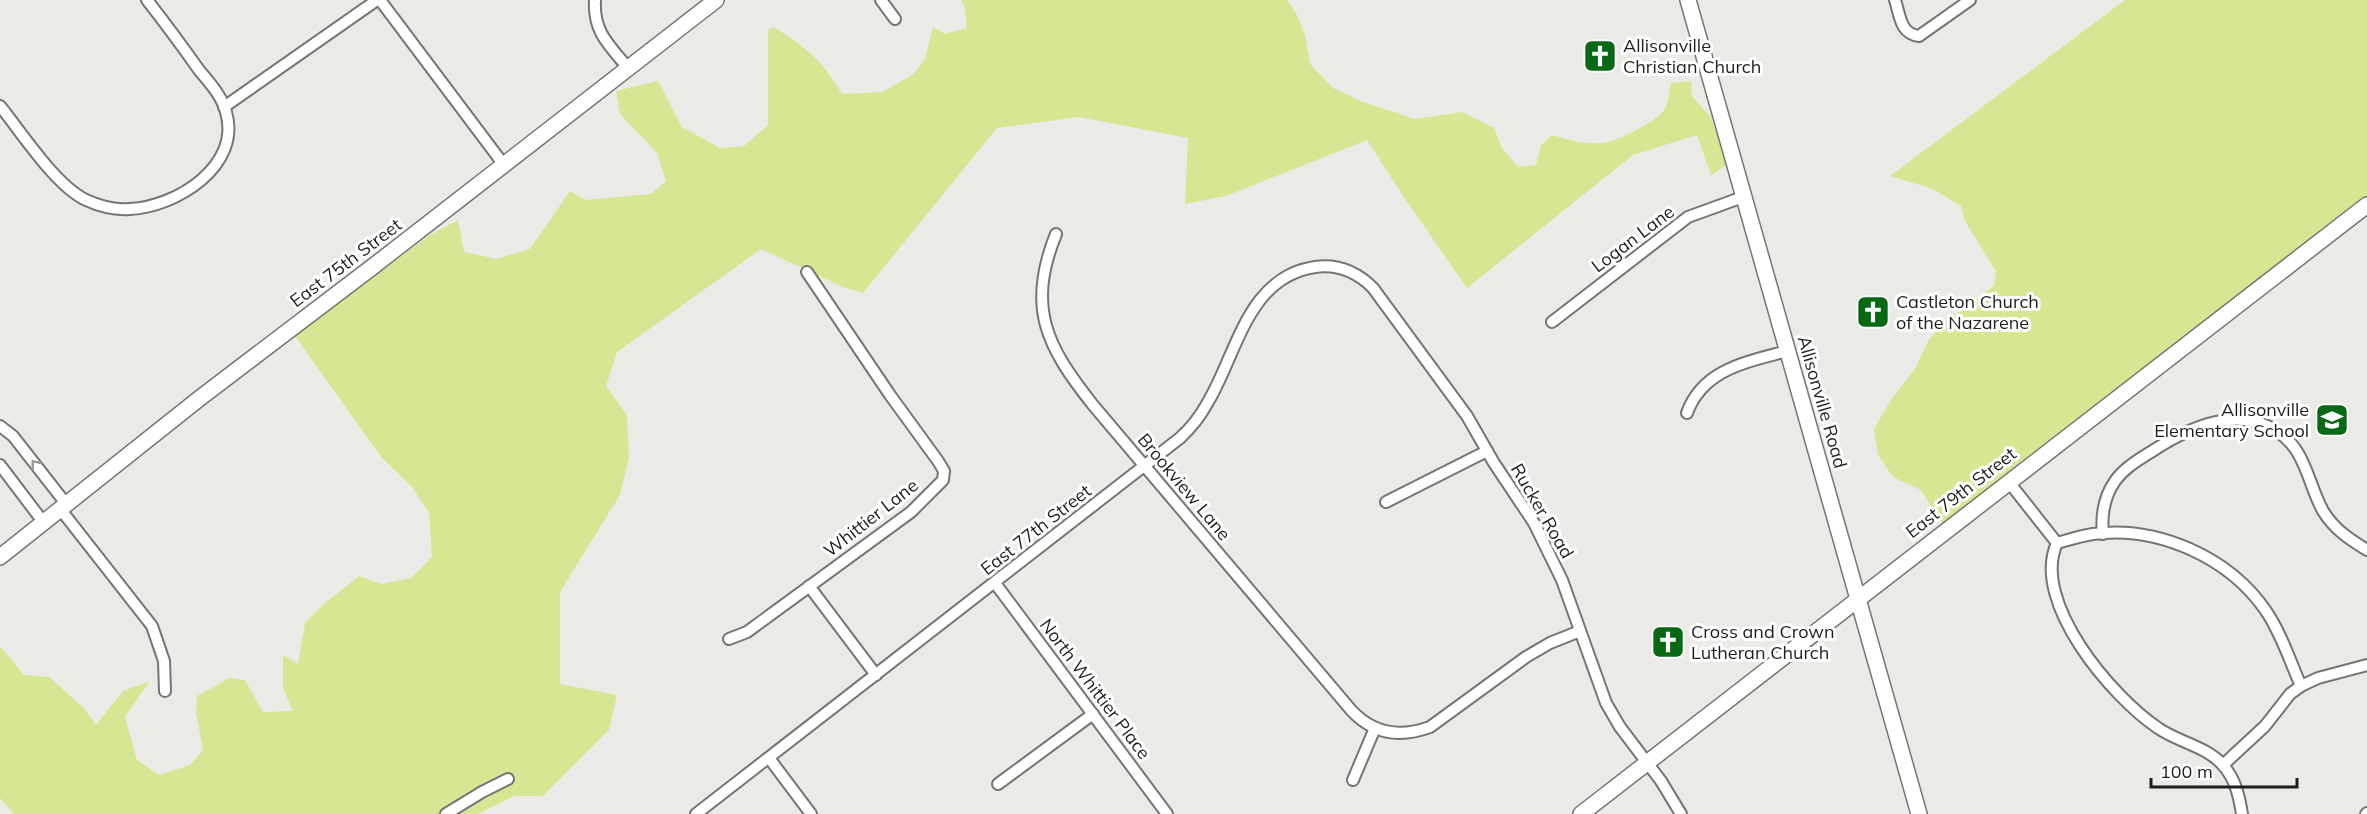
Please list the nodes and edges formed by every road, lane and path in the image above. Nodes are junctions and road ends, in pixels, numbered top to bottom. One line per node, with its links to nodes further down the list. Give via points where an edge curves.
1 (147, 0): 12 (street)
2 (378, 0): 12 (street); 13 (street)
3 (595, 0): 10 (street, via 594,18 599,31)
4 (716, 0): 10 (street, East 75th Street)
5 (881, 0): 9 (street)
6 (1688, 0): 14 (street, Allisonville Road)
7 (1896, 0): 8 (street, via 1903,27 1911,35 1923,35)
8 (1970, 0)
9 (895, 19)
10 (628, 68): 13 (street, East 75th Street)
11 (0, 106): 12 (street, via 69,189 106,207 128,210 151,207 180,194 206,175 220,158 228,135)
12 (224, 107)
13 (504, 165): 28 (street, East 75th Street, via 200,398)
14 (1743, 196): 19 (street, Logan Lane, via 1688,218); 20 (street, Allisonville Road)
15 (2367, 205): 26 (street, East 79th Street)
16 (1056, 234): 25 (street, Brookview Lane, via 1042,290 1052,346 1066,371)
17 (807, 272): 35 (street, Whittier Lane, via 944,471 943,480 911,512)
18 (1358, 276): 23 (street, Rucker Road, via 1379,295 1467,416); 25 (street, East 77th Street, via 1323,266 1299,271 1275,285 1245,320 1209,402 1193,425)
19 (1552, 322)
20 (1787, 351): 21 (street, via 1721,372 1702,388); 36 (street, Allisonville Road)
21 (1687, 413)
22 (0, 426): 28 (street, one-way to 22, via 13,436)
23 (1487, 451): 27 (street); 37 (street, Rucker Road, via 1545,543)
24 (0, 465): 29 (street)
25 (1145, 467): 34 (street, East 77th Street); 44 (street, Brookview Lane, via 1351,710)
26 (2008, 482): 31 (street); 36 (street, East 79th Street)
27 (1386, 502)
28 (64, 508): 29 (street, East 75th Street); 42 (street, via 152,626 164,661)
29 (44, 523): 33 (street, East 75th Street)
30 (2103, 534): 31 (street); 32 (street, via 2105,500 2128,468 2191,429 2217,421 2241,420 2263,424 2290,442 2302,459 2322,509 2345,536); 41 (street, via 2166,541 2200,553 2223,567 2265,610)
31 (2057, 543): 47 (street, via 2051,575 2056,599 2101,674 2149,722)
32 (2367, 550)
33 (0, 557)
34 (995, 583): 40 (street, East 77th Street); 43 (street, North Whittier Place)
35 (809, 586): 38 (street, Whittier Lane, via 743,634); 40 (street)
36 (1858, 598): 46 (street, East 79th Street); 57 (street, Allisonville Road)
37 (1580, 631): 44 (street, via 1526,657 1430,728 1403,734); 46 (street, Rucker Road, via 1606,703)
38 (729, 639)
39 (2367, 665): 41 (street)
40 (876, 675): 45 (street, East 77th Street)
41 (2301, 686): 47 (street)
42 (165, 691)
43 (1093, 714): 50 (street); 54 (street, North Whittier Place)
44 (1375, 728): 49 (street)
45 (769, 758): 52 (street, East 77th Street); 53 (street)
46 (1647, 763): 55 (street, East 79th Street); 56 (street, Rucker Road)
47 (2223, 765): 58 (street, via 2236,787)
48 (508, 779): 51 (street)
49 (1353, 780)
50 (999, 784)
51 (446, 814)
52 (696, 814)
53 (811, 814)
54 (1167, 814)
55 (1581, 814)
56 (1681, 814)
57 (1919, 814)
58 (2242, 814)

